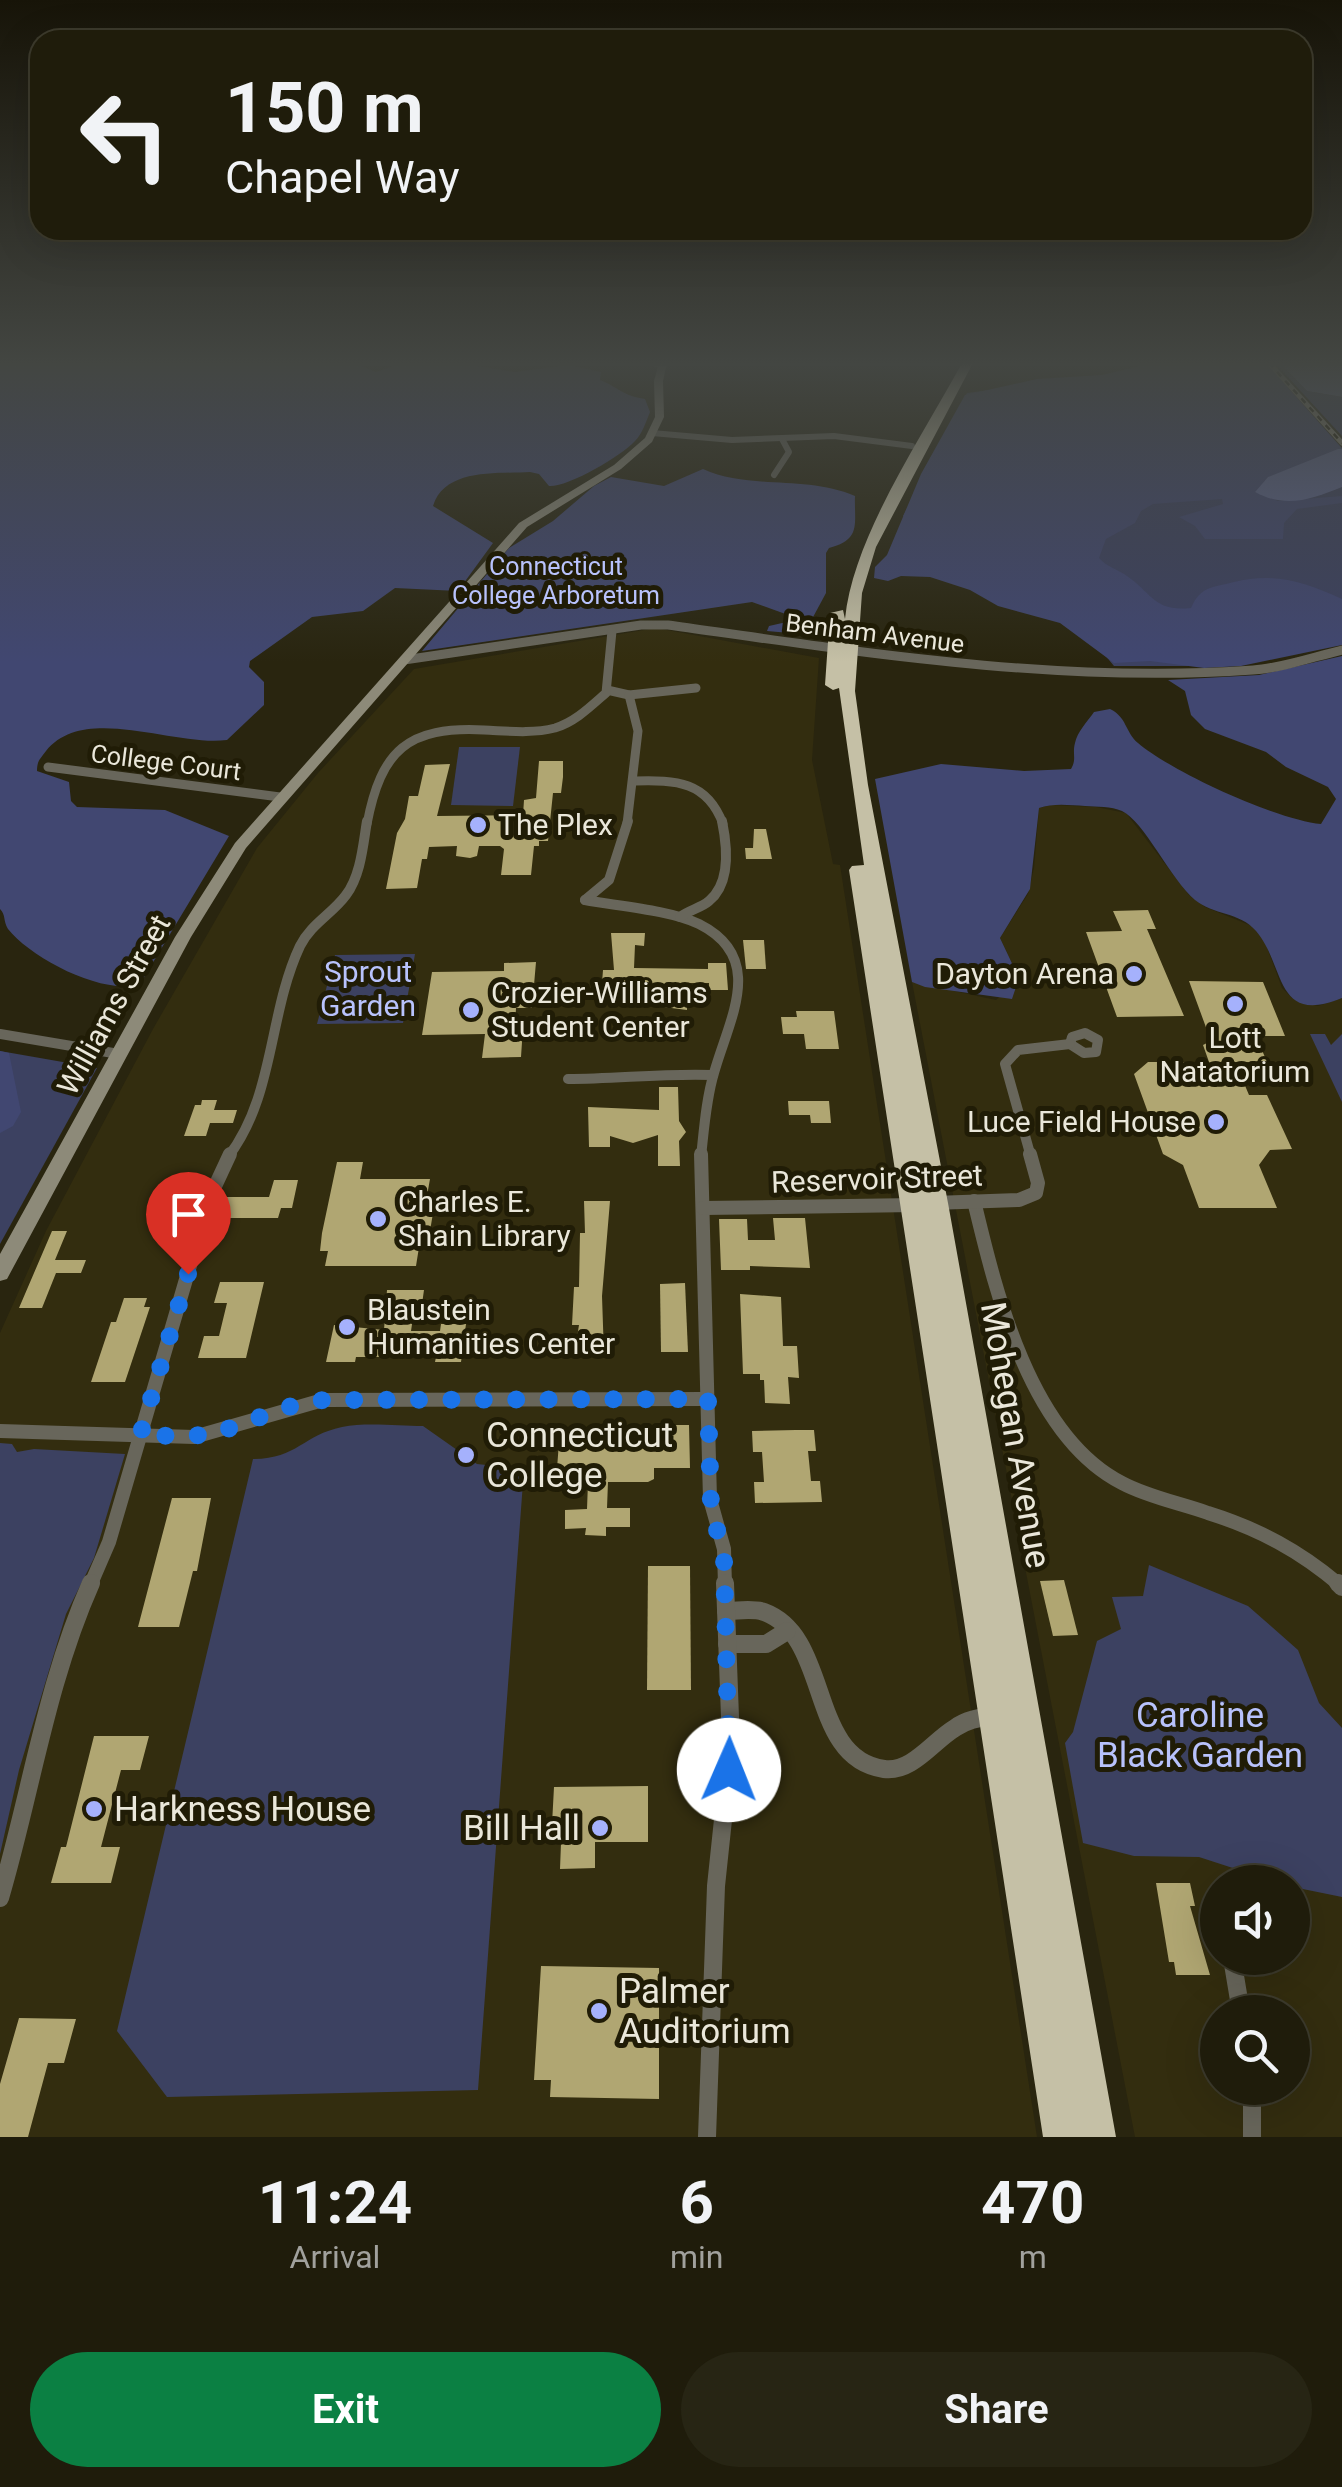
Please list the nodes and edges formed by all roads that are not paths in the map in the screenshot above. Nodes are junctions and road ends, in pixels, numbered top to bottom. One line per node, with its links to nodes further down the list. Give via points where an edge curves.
1 (623, 463): 9 (street, Williams Street, via 534,516)
2 (785, 463): 5 (street)
3 (903, 463): 8 (highway, via 845,582)
4 (914, 463): 8 (highway, via 869,546)
5 (774, 474)
6 (612, 631): 8 (street, Benham Avenue, via 668,625); 9 (street, Benham Avenue); 11 (street)
7 (1342, 650): 8 (street, Benham Avenue, via 1256,670 1196,673 958,664)
8 (841, 652): 24 (highway, Mohegan Avenue, via 834,718 847,748)
9 (404, 660): 15 (street, Williams Street)
10 (696, 688): 12 (street)
11 (607, 690): 12 (street); 22 (street, via 560,730 454,732 409,741 391,758 373,795 352,886 300,944 250,1123)
12 (629, 695): 14 (street, via 640,724)
13 (48, 768): 15 (street, College Court)
14 (636, 781): 16 (street, via 695,786 721,816 725,864 716,892); 16 (street, via 609,881 585,900)
15 (280, 796): 19 (street, Williams Street, via 215,884)
16 (680, 917): 20 (street, via 720,937 735,957 738,1004)
17 (0, 1034): 19 (street)
18 (1070, 1044): 23 (street, Reservoir Street, via 1018,1050 1006,1064 1038,1191 1026,1199)
19 (119, 1054): 27 (street, Williams Street)
20 (713, 1075): 21 (street); 25 (street, via 702,1139)
21 (568, 1079)
22 (210, 1197)
23 (974, 1201): 24 (street, Reservoir Street); 31 (street, via 989,1268 1037,1390 1090,1462 1120,1482 1274,1534)
24 (924, 1204): 25 (street, Reservoir Street); 35 (highway, Mohegan Avenue)
25 (702, 1208): 28 (street)
26 (204, 1218): 30 (street)
27 (0, 1273)
28 (708, 1399): 30 (street, via 323,1400 211,1435); 32 (street, via 711,1506 724,1546)
29 (0, 1431): 30 (street)
30 (140, 1436): 36 (street, via 106,1552 56,1681)
31 (1342, 1587)
32 (726, 1611): 33 (street, via 767,1613); 34 (street)
33 (787, 1631): 34 (street, via 766,1644); 35 (street, via 800,1640 843,1742 870,1765 904,1766 953,1726)
34 (728, 1644): 38 (street, via 731,1750 716,1886)
35 (1009, 1716): 39 (highway, Mohegan Avenue); 40 (highway, Mohegan Avenue)
36 (0, 1898)
37 (1252, 2105): 41 (street)
38 (707, 2137)
39 (1063, 2137)
40 (1096, 2137)
41 (1252, 2137)

